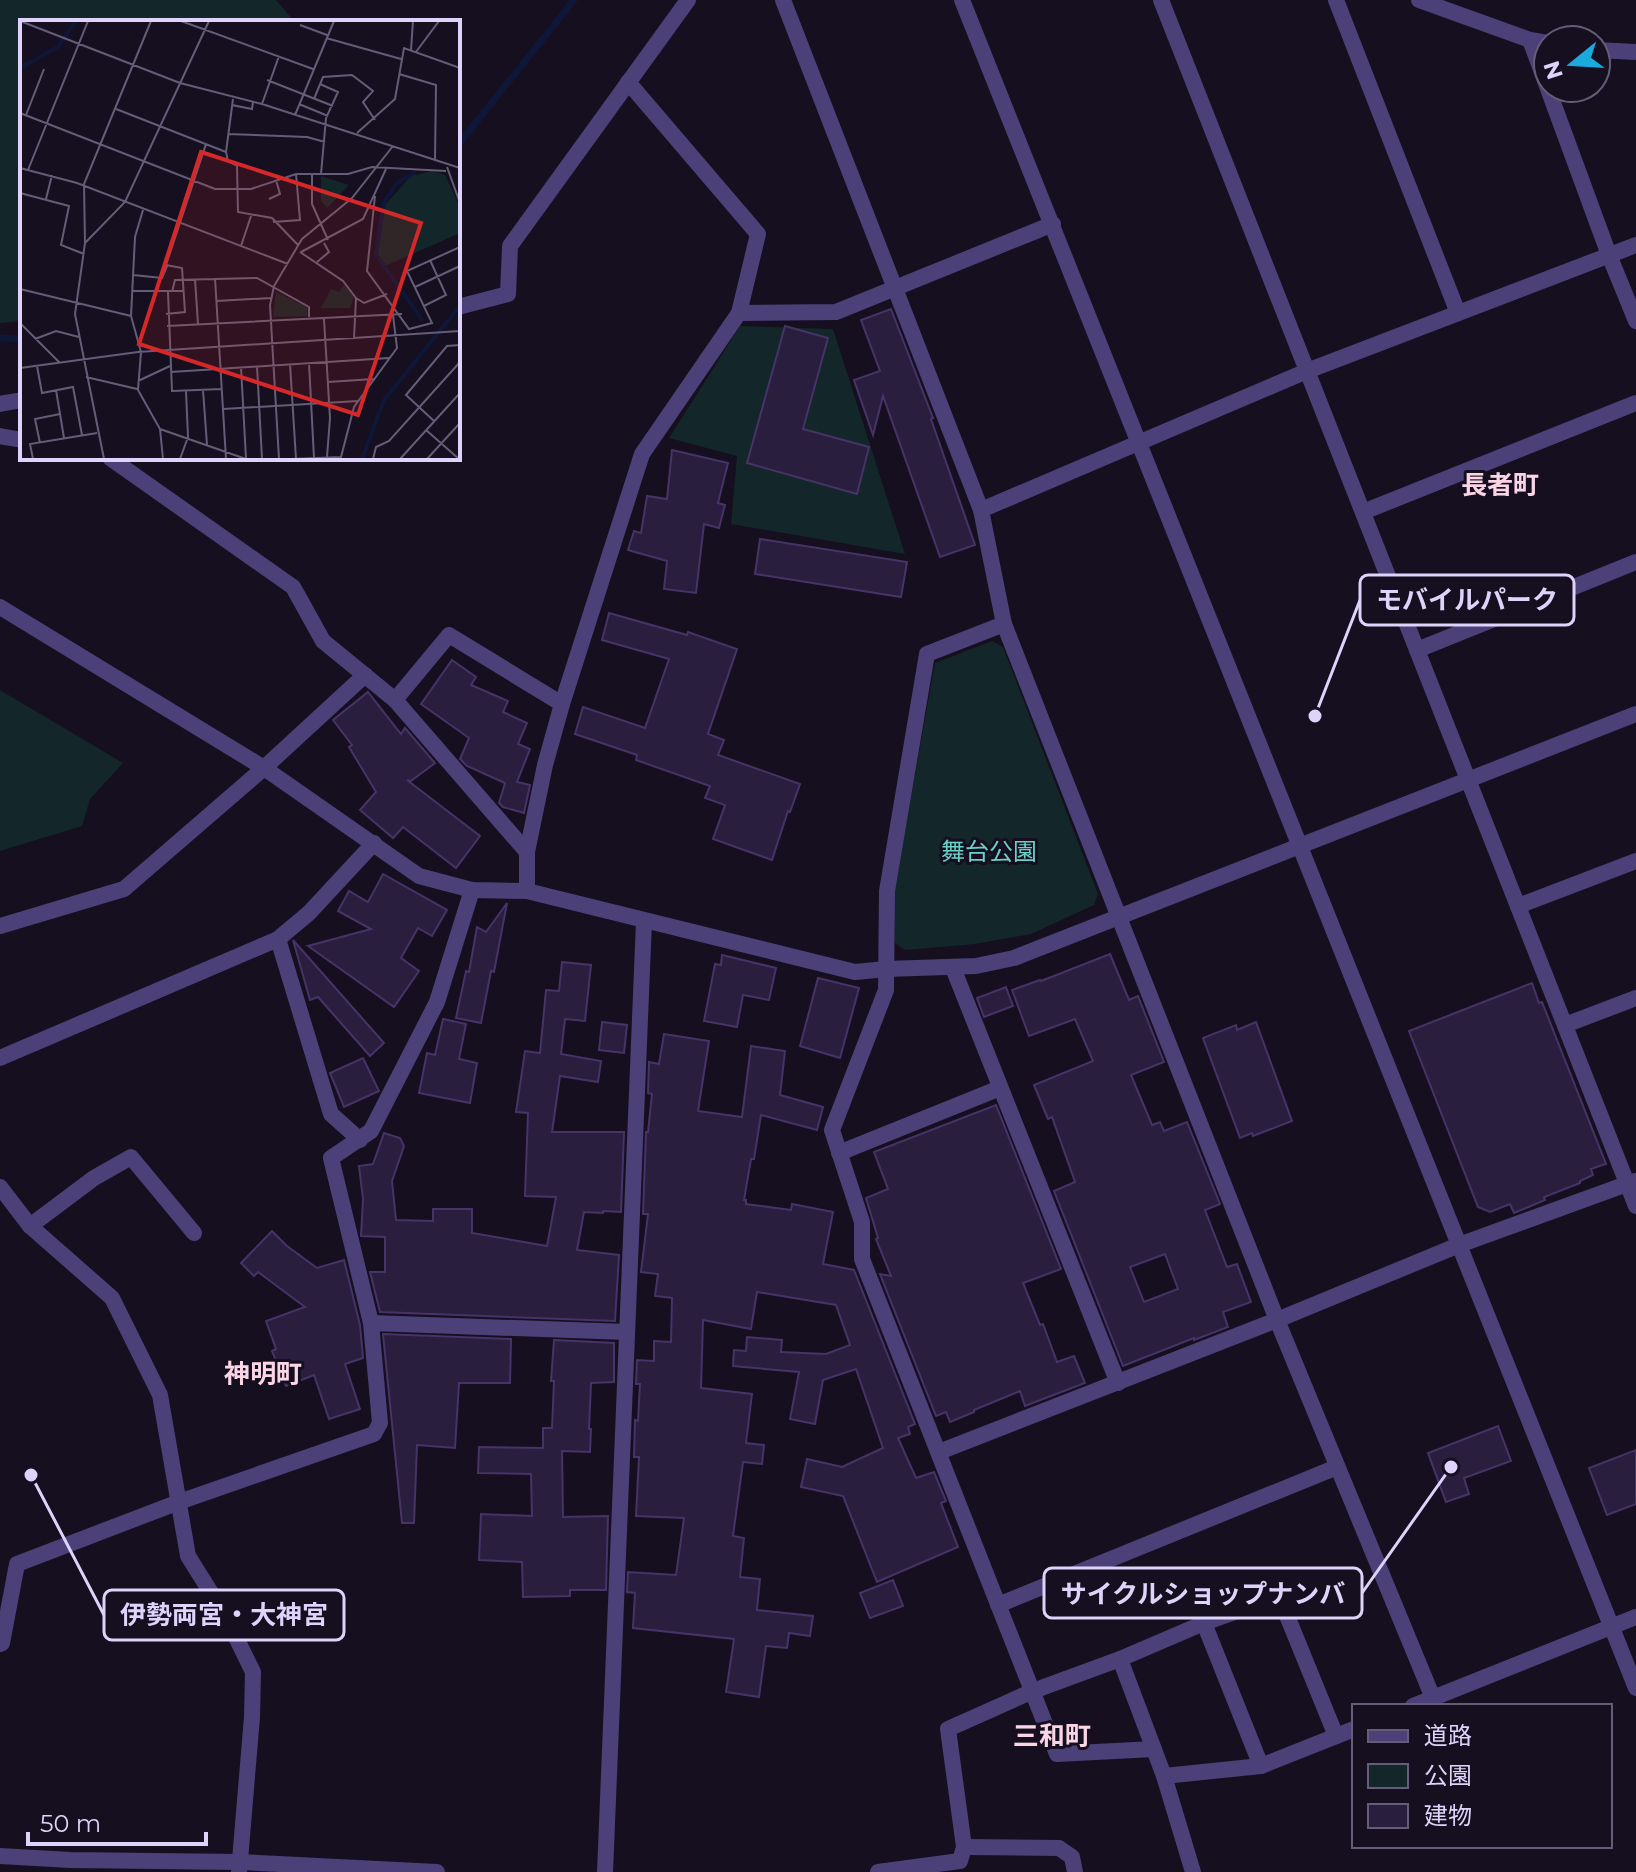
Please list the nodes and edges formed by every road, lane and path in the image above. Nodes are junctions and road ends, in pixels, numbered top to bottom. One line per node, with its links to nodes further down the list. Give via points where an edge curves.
1 (688, 0): 10 (street)
2 (783, 0): 14 (street)
3 (962, 0): 11 (street)
4 (1161, 0): 19 (street)
5 (1336, 0): 17 (street)
6 (1419, 0): 7 (street)
7 (1530, 40): 13 (street)
8 (1612, 51): 9 (street)
9 (1636, 52)
10 (628, 82): 15 (street, via 510,246 508,294); 16 (street, via 758,234)
11 (1053, 224): 14 (street); 25 (street)
12 (1636, 245): 13 (street)
13 (1609, 255): 17 (street); 18 (street)
14 (895, 287): 16 (street, via 836,312); 27 (street)
15 (460, 306)
16 (739, 313): 35 (street, via 642,454)
17 (1458, 313): 19 (street)
18 (1636, 321)
19 (1307, 371): 25 (street); 28 (street)
20 (20, 400): 22 (street)
21 (1636, 403): 28 (street)
22 (0, 404)
23 (0, 436): 24 (street)
24 (20, 440)
25 (1140, 443): 27 (street); 40 (street)
26 (113, 460): 33 (street, via 293,587 323,641)
27 (981, 510): 31 (street)
28 (1363, 512): 32 (street)
29 (1636, 562): 32 (street)
30 (0, 607): 37 (street)
31 (1004, 624): 46 (street); 51 (street, via 927,654 887,891)
32 (1417, 650): 38 (street)
33 (365, 675): 34 (street); 37 (street)
34 (395, 700): 35 (street, via 449,635); 41 (street)
35 (562, 704): 41 (street)
36 (1636, 714): 38 (street)
37 (264, 768): 39 (street); 48 (street, via 124,889)
38 (1469, 781): 40 (street); 45 (street)
39 (374, 843): 43 (street, via 419,876); 49 (street)
40 (1300, 847): 46 (street); 63 (street)
41 (527, 852): 44 (street)
42 (1636, 861): 45 (street)
43 (472, 890): 44 (street); 56 (street, via 437,1002 371,1131)
44 (527, 891): 47 (street)
45 (1518, 906): 53 (street)
46 (1119, 918): 50 (street, via 1014,958); 64 (street)
47 (644, 921): 51 (street, via 855,972); 66 (street)
48 (0, 926)
49 (278, 939): 54 (street); 56 (street, via 331,1114)
50 (953, 968): 51 (street); 55 (street)
51 (886, 969): 57 (street, via 886,990 832,1130)
52 (1636, 998): 53 (street)
53 (1565, 1025): 58 (street)
54 (0, 1058)
55 (1000, 1088): 57 (street); 67 (street)
56 (360, 1140): 65 (street, via 331,1158)
57 (839, 1153): 68 (street, via 862,1222 862,1259)
58 (1632, 1182): 60 (street); 63 (street)
59 (0, 1187): 61 (street)
60 (1636, 1206)
61 (30, 1226): 62 (street, via 131,1157); 70 (street, via 112,1298 160,1395)
62 (194, 1233)
63 (1459, 1245): 64 (street); 74 (street)
64 (1277, 1320): 67 (street); 69 (street)
65 (371, 1323): 66 (street); 70 (street, via 380,1423 374,1434)
66 (627, 1332): 90 (street)
67 (1118, 1383): 68 (street)
68 (939, 1452): 71 (street)
69 (1337, 1467): 71 (street); 79 (street)
70 (179, 1502): 75 (street, via 17,1564); 88 (street, via 188,1556 253,1672)
71 (998, 1605): 78 (street)
72 (1636, 1617): 74 (street)
73 (1204, 1623): 76 (street); 82 (street, via 1279,1596); 84 (street)
74 (1613, 1627): 77 (street); 79 (street)
75 (0, 1644)
76 (1120, 1659): 78 (street); 83 (street)
77 (1636, 1688)
78 (1033, 1691): 83 (street, via 1057,1754); 86 (street, via 948,1729)
79 (1433, 1698): 80 (street)
80 (1418, 1704)
81 (1352, 1730): 82 (street)
82 (1336, 1736): 84 (street)
83 (1154, 1749): 85 (street)
84 (1261, 1766): 85 (street)
85 (1164, 1776): 93 (street)
86 (964, 1847): 91 (street, via 960,1861); 92 (street, via 1059,1848 1072,1857)
87 (0, 1856): 88 (street)
88 (240, 1867): 89 (street)
89 (437, 1872)
90 (605, 1872)
91 (878, 1872)
92 (1075, 1872)
93 (1193, 1872)

